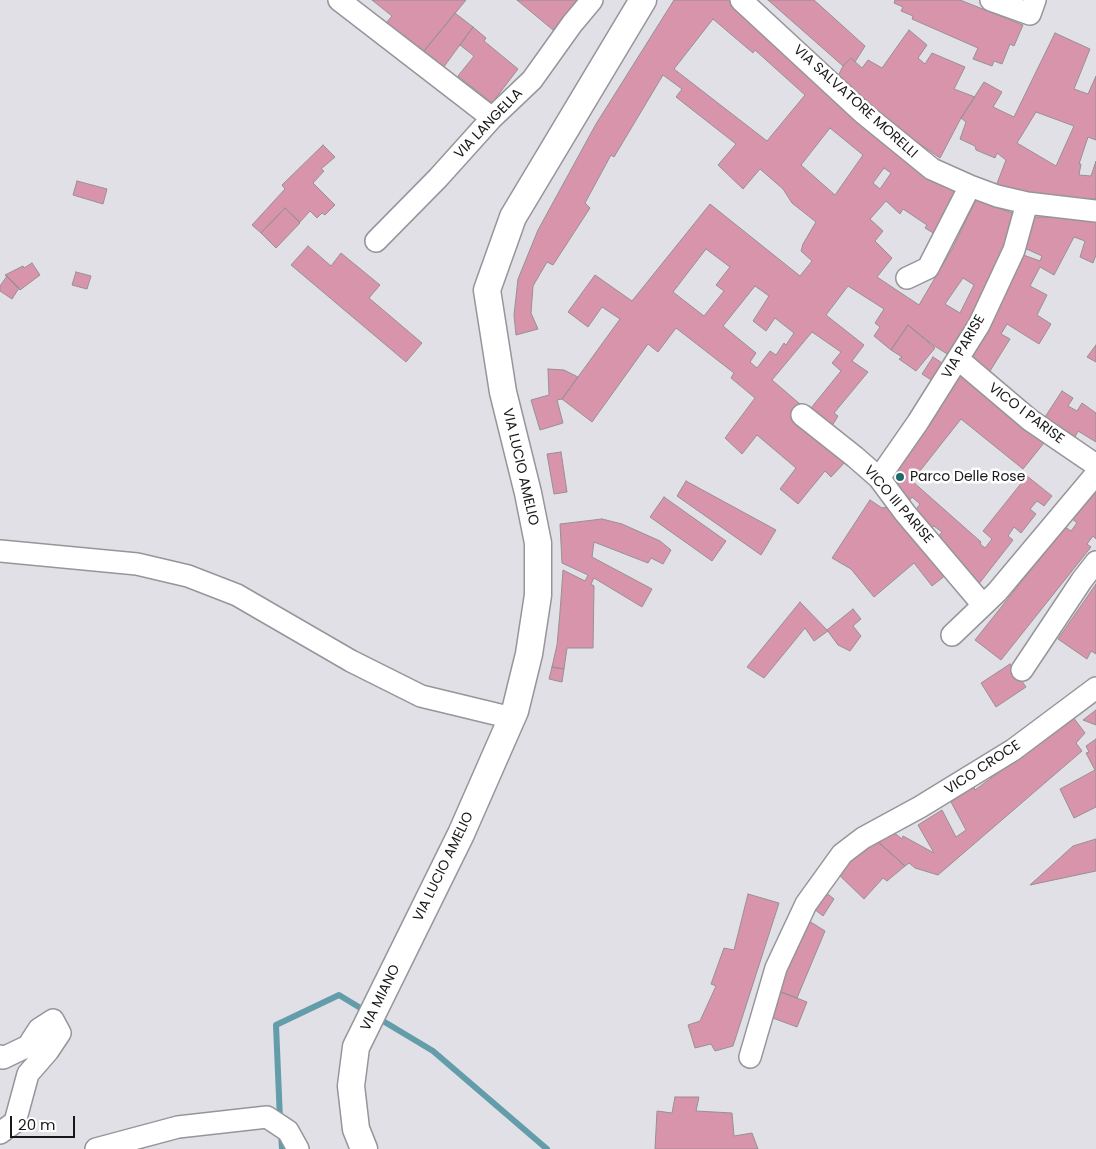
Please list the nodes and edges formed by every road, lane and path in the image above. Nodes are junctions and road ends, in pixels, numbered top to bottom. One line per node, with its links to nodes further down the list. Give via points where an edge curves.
1 (339, 0): 7 (street)
2 (592, 0): 7 (street, VIA LANGELLA, via 532,80)
3 (643, 0): 24 (main road, VIA LUCIO AMELIO, via 513,217 487,290 503,392 538,543 538,596 529,654)
4 (742, 0): 8 (street, VIA SALVATORE MORELLI, via 876,123 932,169)
5 (991, 0): 6 (street, via 1030,14)
6 (1036, 0)
7 (492, 118): 11 (street, VIA LANGELLA)
8 (970, 186): 9 (street, VIA SALVATORE MORELLI); 12 (street, via 928,268)
9 (1027, 204): 10 (street, VIA SALVATORE MORELLI); 13 (street, VIA PARISE, via 1014,250 979,325)
10 (1096, 211)
11 (376, 241)
12 (906, 278)
13 (958, 359): 15 (street, VICO I PARISE, via 1030,420); 17 (street, VIA PARISE)
14 (802, 415): 17 (street, VICO III PARISE)
15 (1096, 464)
16 (1096, 474): 20 (street)
17 (879, 478): 20 (street, VICO III PARISE)
18 (0, 551): 24 (street, via 137,564 188,576 238,595 350,661 421,696)
19 (1096, 562): 22 (street)
20 (983, 605): 21 (street)
21 (952, 635)
22 (1022, 670)
23 (1096, 688): 27 (street, VICO CROCE, via 1013,750 863,838 842,854 806,904 776,968)
24 (512, 718): 25 (main road, VIA LUCIO AMELIO)
25 (405, 949): 31 (main road, VIA MIANO, via 356,1047 350,1086 356,1129)
26 (0, 1056): 28 (street, via 3,1058 28,1046 39,1029 53,1020 60,1033 28,1074 15,1122)
27 (750, 1057)
28 (0, 1132)
29 (293, 1140): 30 (street, via 268,1117 178,1127)
30 (96, 1149)
31 (364, 1149)

